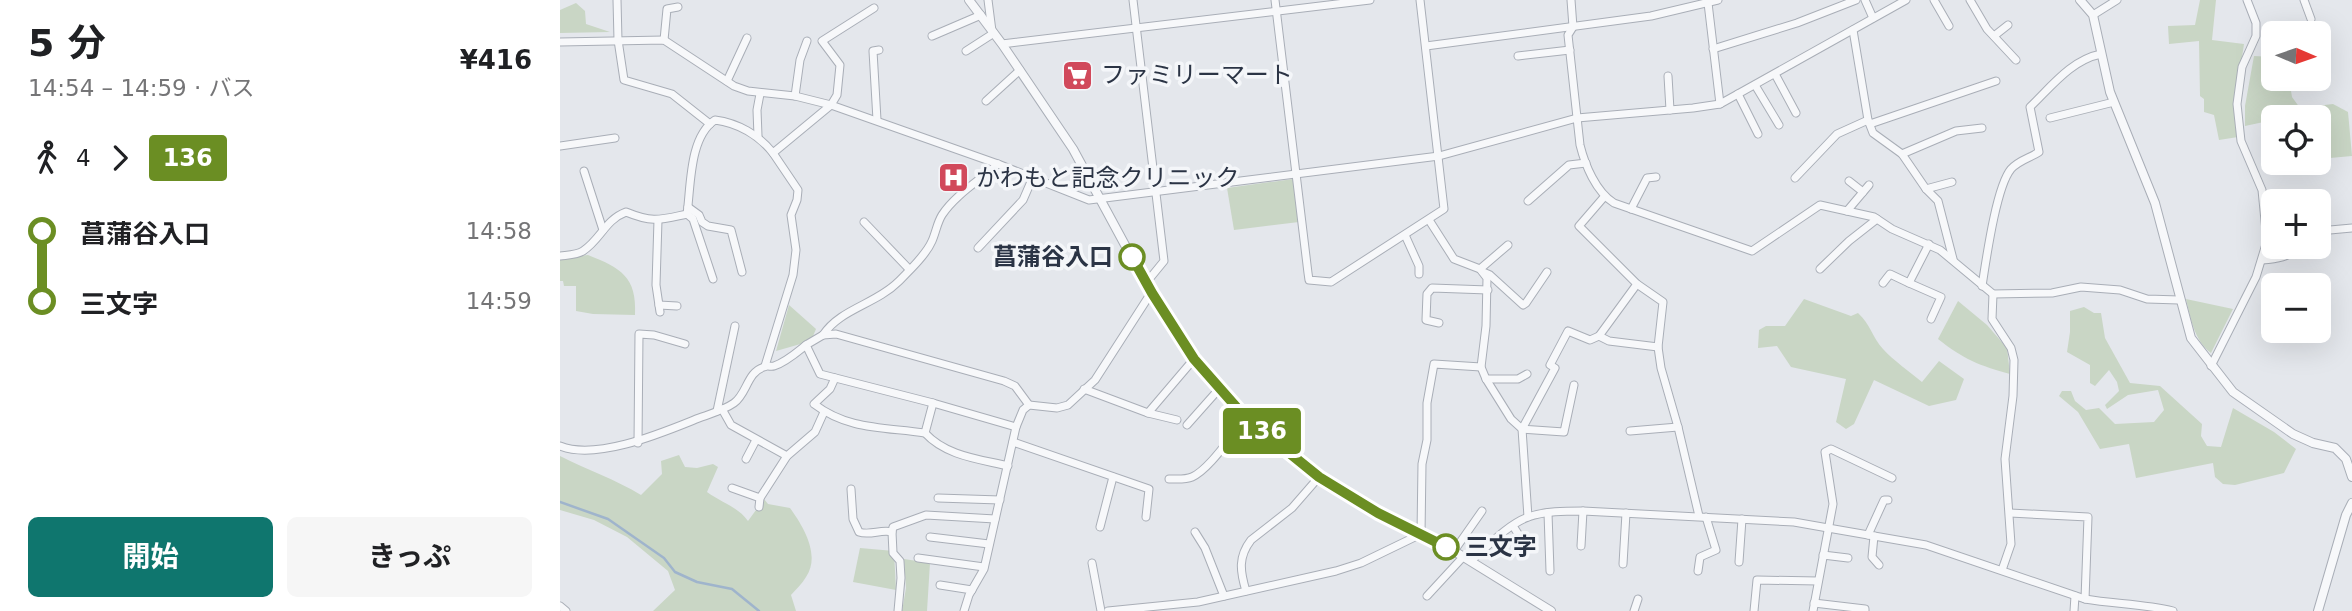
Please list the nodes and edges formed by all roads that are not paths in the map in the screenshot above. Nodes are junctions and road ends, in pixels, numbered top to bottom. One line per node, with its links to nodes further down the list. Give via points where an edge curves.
1 (617, 0): 36 (street)
2 (969, 0): 23 (street)
3 (989, 0): 32 (street)
4 (1133, 0): 29 (street)
5 (1275, 0): 22 (street)
6 (1370, 0): 22 (street)
7 (1420, 0): 41 (street)
8 (1571, 0): 30 (street)
9 (1718, 0): 19 (street)
10 (1856, 0): 42 (street)
11 (1865, 0): 25 (street)
12 (1906, 0): 25 (street)
13 (1934, 0): 28 (street)
14 (1970, 0): 34 (street)
15 (2080, 0): 24 (street)
16 (2117, 0): 24 (street)
17 (2247, 0): 111 (street, via 2256,36 2242,67 2237,104 2241,141 2262,190 2267,241)
18 (2304, 0): 26 (street)
19 (1708, 3): 30 (street); 42 (street)
20 (678, 6): 37 (street, via 667,9)
21 (874, 8): 61 (street, via 822,41 839,65 837,95)
22 (1276, 10): 29 (street); 81 (street)
23 (981, 15): 32 (street); 33 (street)
24 (2093, 15): 46 (street)
25 (1873, 18): 31 (street)
26 (2311, 19)
27 (2008, 25): 34 (street)
28 (1949, 26)
29 (1136, 27): 40 (street); 89 (street)
30 (1573, 27): 41 (street); 44 (street, via 1568,35)
31 (1853, 30): 50 (street); 67 (street)
32 (993, 32): 40 (street); 45 (street)
33 (932, 36)
34 (1994, 36): 48 (street)
35 (747, 38): 52 (street)
36 (618, 40): 37 (street); 39 (street); 68 (street, via 624,80 672,94)
37 (664, 40): 52 (street)
38 (807, 41): 57 (street)
39 (560, 42)
40 (1002, 44): 49 (street)
41 (1426, 46): 77 (street)
42 (1713, 48): 60 (street)
43 (879, 50): 66 (street, via 873,51)
44 (1570, 50): 47 (street); 64 (street)
45 (966, 51)
46 (2101, 54): 59 (street); 123 (street, via 2073,65 2030,107 2039,152 2009,171 1989,239)
47 (1518, 56)
48 (2016, 60)
49 (1020, 70): 58 (street); 92 (street)
50 (1775, 74): 54 (street); 63 (street)
51 (1668, 76): 62 (street)
52 (727, 81): 55 (street)
53 (1996, 81): 67 (street)
54 (1755, 85): 56 (street); 69 (street)
55 (760, 94): 57 (street); 72 (street)
56 (1738, 94): 60 (street); 71 (street)
57 (795, 96): 61 (street)
58 (986, 102)
59 (2115, 102): 65 (street); 127 (street, via 2155,203)
60 (1720, 104): 62 (street)
61 (831, 105): 66 (street); 75 (street)
62 (1670, 110): 64 (street)
63 (1796, 113)
64 (1577, 118): 77 (street); 78 (street)
65 (2050, 118)
66 (877, 120): 79 (street)
67 (1869, 122): 76 (street, via 1873,133); 84 (street, via 1837,134)
68 (710, 124): 72 (street, via 723,121); 95 (street, via 695,150)
69 (1779, 125)
70 (1982, 128): 76 (street, via 1956,131)
71 (1758, 134)
72 (758, 136): 75 (street)
73 (615, 138): 74 (street)
74 (560, 146)
75 (773, 153): 138 (street, via 798,190 791,215 796,250 793,275)
76 (1902, 154): 88 (street)
77 (1439, 156): 81 (street); 97 (street, via 1444,209)
78 (1586, 163): 91 (street); 93 (street, via 1569,165)
79 (999, 164): 82 (street); 112 (street, via 951,204 932,242)
80 (584, 172): 102 (street)
81 (1296, 174): 89 (street); 104 (street, via 1309,281 1331,282)
82 (1033, 177): 92 (street, via 1089,200); 107 (street, via 1023,200)
83 (1656, 177): 94 (street, via 1647,178)
84 (1795, 178)
85 (1849, 181): 90 (street)
86 (1952, 182): 88 (street)
87 (1869, 185): 90 (street)
88 (1927, 189): 109 (street, via 1938,201)
89 (1155, 191): 92 (street); 119 (street, via 1164,261)
90 (1863, 192): 96 (street)
91 (1604, 197): 94 (street); 122 (street, via 1579,226)
92 (1102, 199): 119 (street)
93 (1528, 201)
94 (1632, 209): 96 (street, via 1752,251 1820,205)
95 (688, 210): 99 (street); 115 (street, via 708,226 731,230); 118 (street)
96 (1847, 211): 98 (street)
97 (1429, 219): 104 (street); 114 (street, via 1454,259)
98 (1877, 219): 105 (street); 113 (street)
99 (658, 220): 102 (street, via 626,212 612,218); 128 (street, via 659,309)
100 (864, 222): 112 (street)
101 (2352, 228): 103 (street)
102 (603, 230): 108 (street, via 582,253)
103 (2331, 230)
104 (1405, 235): 117 (street)
105 (1929, 244): 109 (street); 121 (street)
106 (1508, 245): 114 (street)
107 (978, 248)
108 (560, 257)
109 (1953, 259): 123 (street)
110 (2269, 259): 111 (street)
111 (2262, 260): 139 (street)
112 (909, 269): 132 (street, via 897,284 848,313)
113 (1820, 269)
114 (1482, 270): 116 (street, via 1523,305); 124 (street)
115 (742, 272)
116 (1547, 272)
117 (1419, 274)
118 (713, 279)
119 (1146, 283): 125 (street)
120 (1883, 283): 121 (street, via 1890,274)
121 (1909, 283): 129 (street, via 1941,297)
122 (1637, 285): 133 (street); 136 (street, via 1663,302)
123 (1982, 286): 126 (street)
124 (1488, 290): 130 (street, via 1432,288 1426,294 1426,320); 140 (street)
125 (1152, 293): 137 (street); 145 (street, via 1107,364)
126 (1993, 294): 127 (street, via 2052,293 2081,286 2120,290 2147,299); 184 (street, via 1992,319 2014,360 2005,459)
127 (2179, 300): 139 (street, via 2191,338)
128 (677, 306)
129 (1931, 319)
130 (1439, 323)
131 (735, 326): 149 (street)
132 (823, 335): 135 (street); 148 (street, via 836,334 1004,381 1015,386)
133 (1599, 336): 136 (street); 157 (street, via 1590,340 1568,331 1550,365 1555,368)
134 (685, 344): 162 (street, via 639,334)
135 (806, 345): 138 (street, via 776,365); 142 (street, via 820,374)
136 (1658, 346): 156 (street)
137 (1194, 359): 146 (street); 151 (street)
138 (765, 366): 149 (street, via 751,376 739,399)
139 (2211, 366): 169 (street, via 2233,392 2293,434 2335,448 2346,459)
140 (1481, 367): 143 (street); 195 (street, via 1434,364 1422,464)
141 (1527, 374): 143 (street, via 1518,379)
142 (835, 378): 147 (street); 150 (street, via 814,404)
143 (1486, 379): 157 (street)
144 (1574, 385): 157 (street, via 1564,432)
145 (1084, 389): 148 (street, via 1062,407); 151 (street)
146 (1219, 389): 152 (street); 154 (street)
147 (933, 403): 155 (street); 159 (street)
148 (1029, 405): 155 (street)
149 (719, 410): 160 (street, via 731,425); 162 (street)
150 (824, 412): 159 (street, via 851,425); 164 (street, via 815,432)
151 (1148, 412): 153 (street)
152 (1246, 418): 168 (street); 171 (street, via 1196,475)
153 (1177, 420)
154 (1187, 425)
155 (1016, 427): 161 (street)
156 (1678, 427): 158 (street); 187 (street)
157 (1522, 429): 186 (street)
158 (1630, 431)
159 (925, 433): 166 (street, via 944,449)
160 (756, 440): 164 (street); 165 (street)
161 (1013, 442): 166 (street); 167 (street)
162 (638, 443): 163 (street, via 582,450)
163 (560, 446)
164 (787, 456): 174 (street)
165 (746, 459)
166 (1008, 466): 176 (street)
167 (1113, 477): 185 (street, via 1149,489); 191 (street)
168 (1319, 477): 195 (street); 217 (street, via 1292,508 1246,547 1241,573)
169 (2352, 477)
170 (1892, 478): 192 (street, via 1831,449 1825,452 1833,504)
171 (1169, 479)
172 (732, 488): 174 (street)
173 (851, 489): 193 (street, via 853,519 859,532)
174 (760, 498): 179 (street)
175 (938, 498): 176 (street)
176 (1000, 500): 188 (street)
177 (1888, 500): 196 (street, via 1879,508)
178 (2352, 503): 240 (street)
179 (759, 507)
180 (1482, 510): 201 (street)
181 (1583, 511): 182 (street); 183 (street); 199 (street)
182 (1548, 513): 186 (street); 212 (street)
183 (1626, 513): 187 (street); 208 (street)
184 (2010, 513): 211 (street, via 2011,544); 222 (street, via 2088,517)
185 (1146, 517)
186 (1528, 517): 190 (street)
187 (1703, 517): 189 (street); 213 (street, via 1716,550 1700,557)
188 (995, 519): 193 (street, via 926,514 893,527); 198 (street)
189 (1742, 519): 192 (street); 206 (street)
190 (1513, 526): 200 (street); 205 (street)
191 (1100, 527)
192 (1828, 528): 196 (street); 202 (street)
193 (892, 532): 228 (street, via 893,553 900,561)
194 (1195, 532): 218 (street)
195 (1421, 534): 201 (street); 217 (street, via 1361,563)
196 (1871, 535): 209 (street, via 1872,557); 211 (street, via 1926,545)
197 (930, 537): 198 (street)
198 (989, 544): 210 (street)
199 (1581, 546)
200 (1528, 549)
201 (1454, 551): 205 (street)
202 (1823, 555): 204 (street); 214 (street)
203 (918, 558): 210 (street)
204 (1848, 558)
205 (1467, 559): 219 (street); 234 (street)
206 (1739, 562)
207 (1092, 563): 230 (street)
208 (1623, 564)
209 (1879, 565)
210 (984, 567): 216 (street)
211 (2002, 570): 220 (street)
212 (1550, 571)
213 (1698, 571)
214 (1818, 581): 225 (street); 236 (street, via 1757,580)
215 (940, 585): 216 (street)
216 (972, 590): 229 (street)
217 (1247, 591): 218 (street)
218 (1224, 596): 223 (street)
219 (1427, 596)
220 (2075, 596): 222 (street); 238 (street)
221 (1638, 599): 235 (street)
222 (2084, 599): 239 (street)
223 (1198, 602): 226 (street); 233 (street)
224 (560, 607): 227 (street)
225 (1813, 607): 237 (street)
226 (1145, 609): 232 (street)
227 (566, 611)
228 (898, 611)
229 (964, 611)
230 (1101, 611)
231 (1108, 611): 232 (street)
232 (1115, 611)
233 (1200, 611)
234 (1551, 611)
235 (1634, 611)
236 (1754, 611)
237 (1865, 611)
238 (2074, 611)
239 (2173, 611)
240 (2318, 611)

